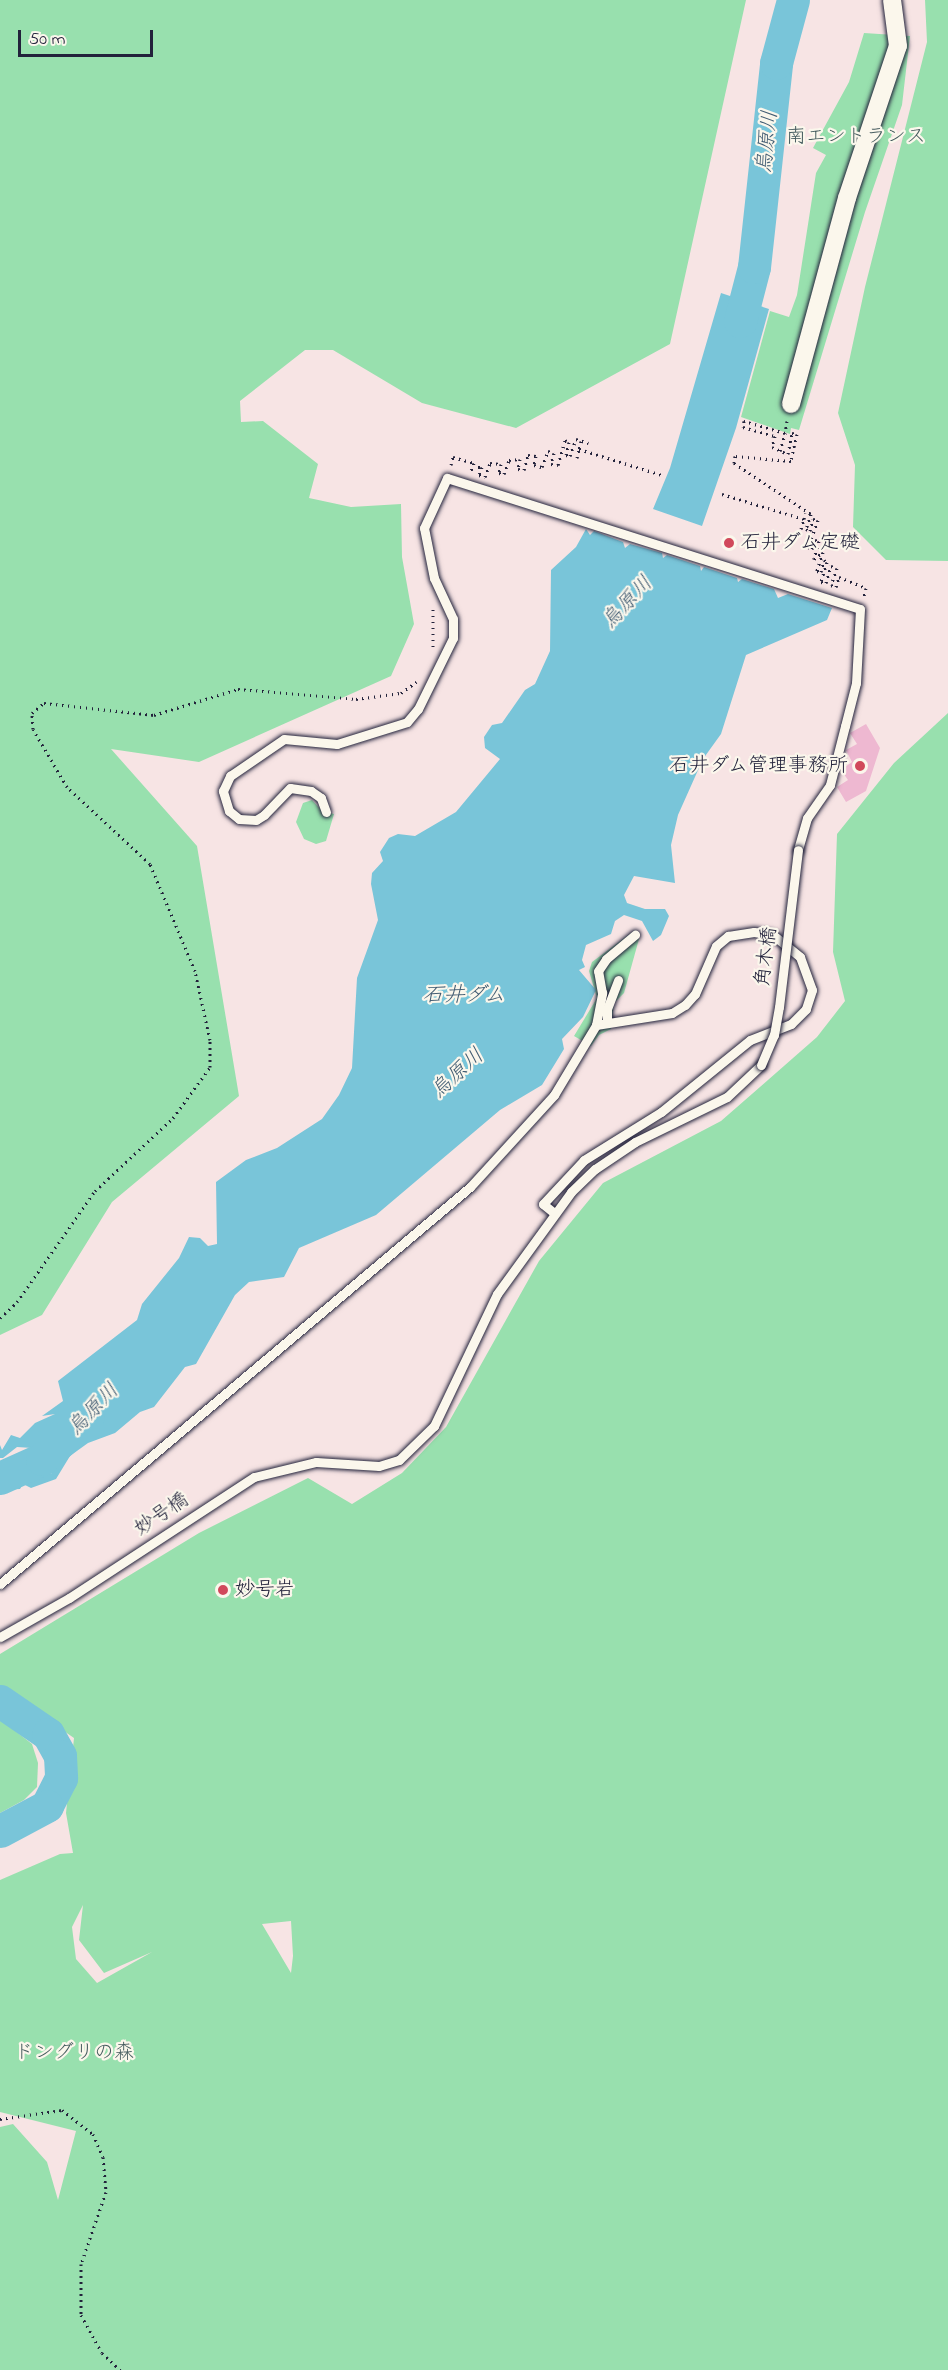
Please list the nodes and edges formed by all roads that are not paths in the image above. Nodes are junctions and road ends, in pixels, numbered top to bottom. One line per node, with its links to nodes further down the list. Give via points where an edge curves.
1 (892, 0): 2 (street, via 898,46 847,198)
2 (791, 404)
3 (326, 812): 8 (lane, 角木橋, bridge, via 321,798 311,791 290,788 264,815 248,821 228,811 223,791 230,776 284,739 337,744 407,722 418,710 453,638 453,619 434,578 424,528 447,478 860,609 856,683 830,785 807,818 798,850 774,1035 761,1065 727,1096 595,1169)
4 (635, 935): 7 (lane, via 606,958 598,971 602,993)
5 (618, 980): 6 (lane)
6 (607, 1023): 7 (lane); 8 (lane, via 672,1013 695,993 716,946 738,933 773,935 800,957 812,990 806,1009 791,1024 750,1040 676,1100 584,1160 543,1204)
7 (596, 1025): 9 (lane, via 554,1095 470,1187)
8 (554, 1213): 10 (lane, 妙号橋, via 497,1294 434,1426 399,1461 379,1466 316,1462 254,1477 47,1612)
9 (0, 1584)
10 (0, 1637)

